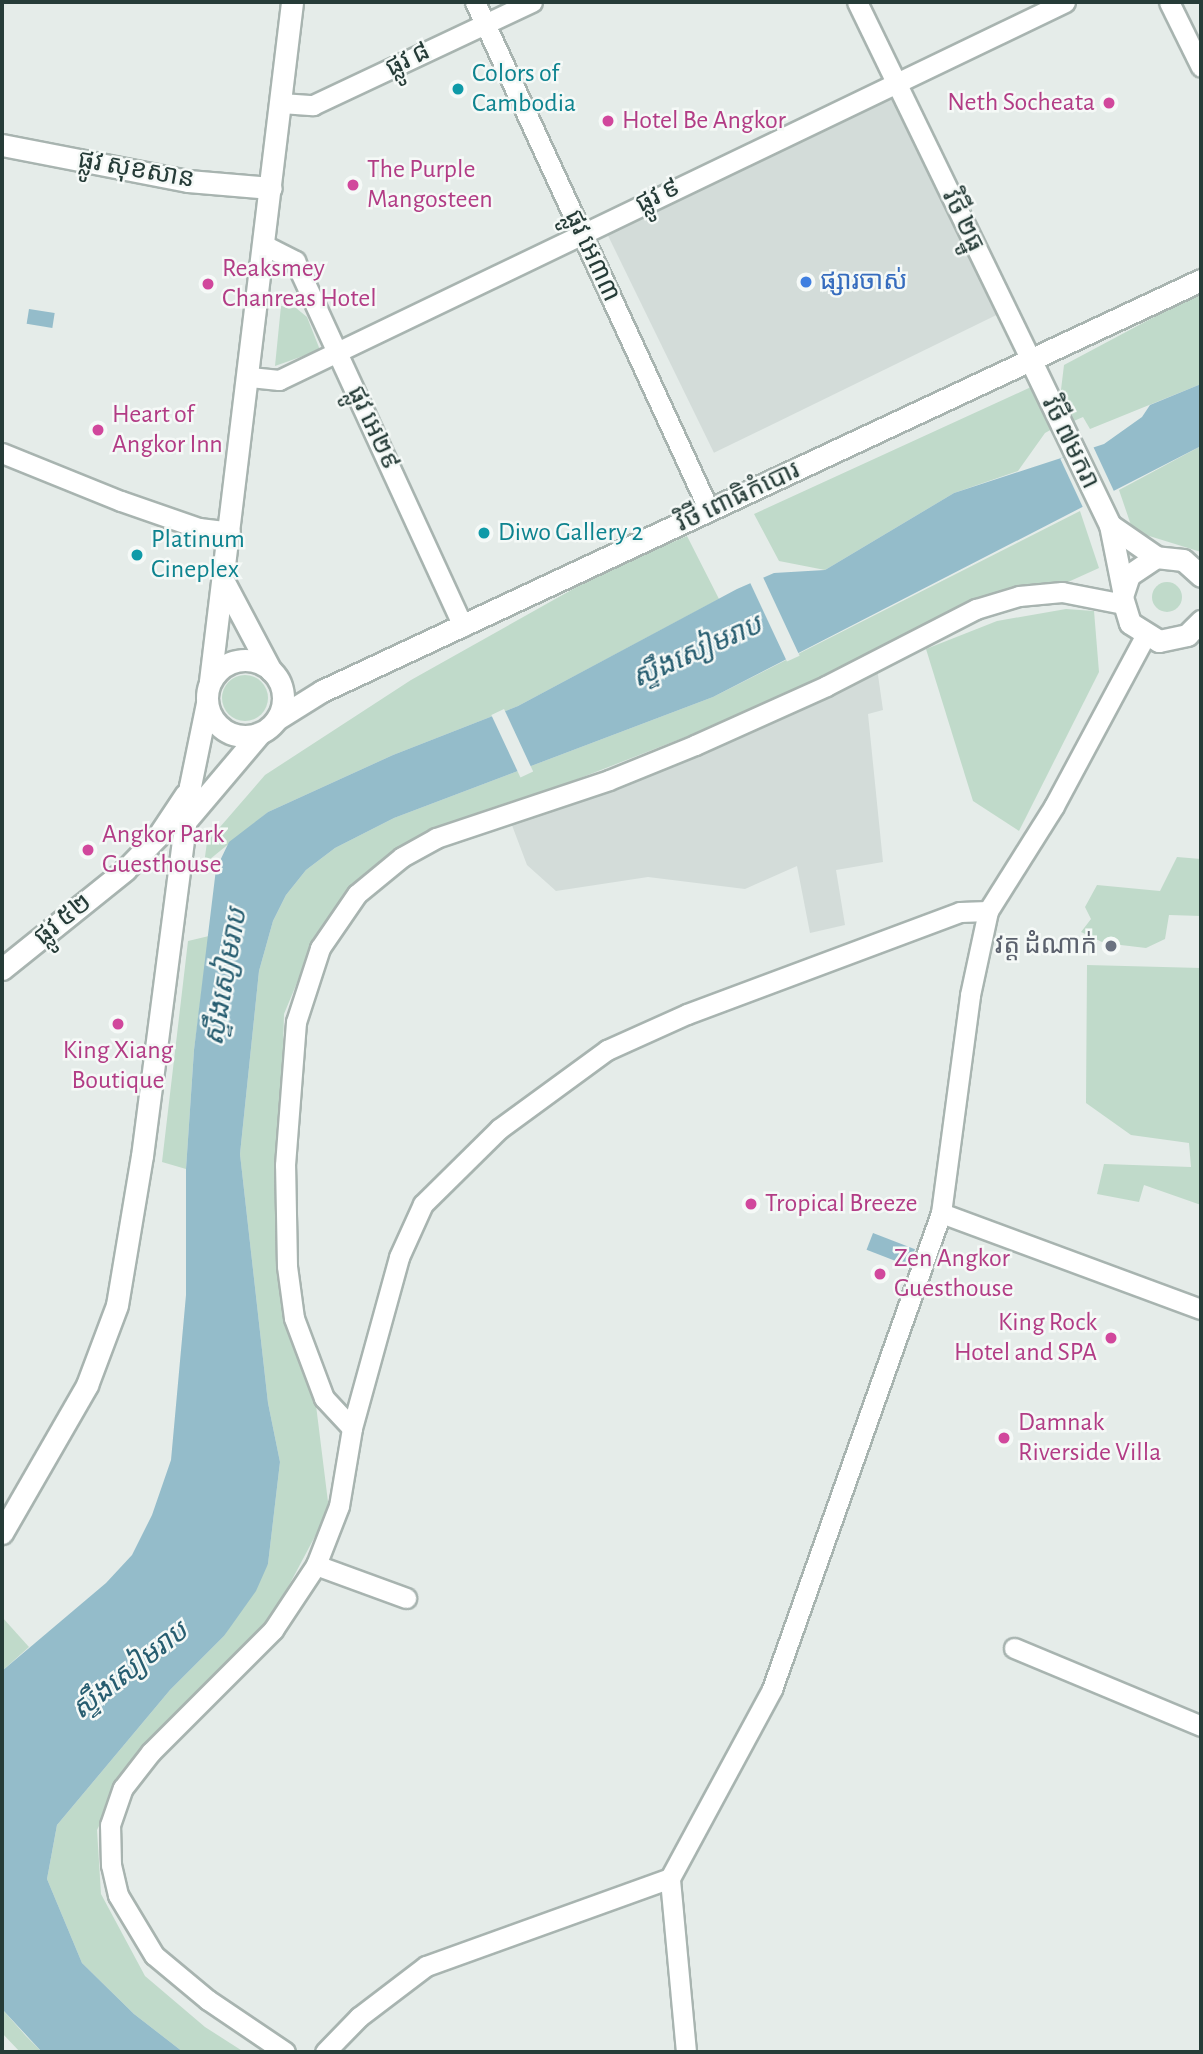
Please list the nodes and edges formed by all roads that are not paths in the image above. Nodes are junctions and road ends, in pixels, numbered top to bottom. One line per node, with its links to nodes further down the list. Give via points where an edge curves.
1 (292, 2): 10 (main road)
2 (475, 2): 7 (street, ផ្លូវ អេ៣៣)
3 (532, 2): 7 (street, ផ្លូវ ៨)
4 (857, 2): 9 (street, វិថី ២ធ្នូ)
5 (1065, 2): 9 (street, ផ្លូវ ៩)
6 (1168, 2): 8 (street)
7 (485, 23): 10 (street, ផ្លូវ ៨, via 313,105); 13 (street, ផ្លូវ អេ៣៣)
8 (1201, 67)
9 (895, 81): 13 (street, ផ្លូវ ៩); 17 (street, វិថី ២ធ្នូ)
10 (281, 103): 12 (main road)
11 (2, 145): 12 (main road, ផ្លូវ សុខសាន, via 188,181)
12 (271, 188): 14 (main road)
13 (581, 234): 16 (street, ផ្លូវ ៩); 20 (street, ផ្លូវ អេ៣៣)
14 (266, 246): 16 (street, ផ្លូវ អេ២៩, via 295,261); 18 (main road)
15 (1201, 280): 17 (main road, វិថី ពោធិកំបោរ)
16 (337, 352): 18 (street, ផ្លូវ ៩, via 279,380); 27 (street, ផ្លូវ អេ២៩)
17 (1031, 360): 20 (main road, វិថី ពោធិកំបោរ); 21 (main road, វិថី ៧មករា)
18 (250, 377): 22 (main road)
19 (2, 453): 22 (street, via 121,501 199,528)
20 (709, 510): 27 (main road, វិថី ពោធិកំបោរ)
21 (1106, 517): 23 (main road, វិថី ៧មករា); 26 (main road, វិថី ៧មករា)
22 (230, 532): 25 (main road)
23 (1156, 557): 24 (main road, via 1170,556); 26 (main road, via 1129,575)
24 (1200, 570)
25 (225, 584): 30 (main road); 31 (main road)
26 (1123, 597): 29 (main road, via 1130,623); 45 (street, via 1062,592 1019,596 976,609 826,686 695,745 609,780 436,838 402,857 357,894 320,948 296,1022 285,1165 287,1266 294,1318 324,1398)
27 (463, 625): 32 (main road, វិថី ពោធិកំបោរ)
28 (1197, 629): 29 (main road, via 1174,640)
29 (1145, 636): 41 (street, via 1054,806)
30 (273, 673): 31 (main road, via 246,660 232,662); 32 (main road); 34 (main road, via 283,697)
31 (210, 681): 33 (main road)
32 (322, 691): 34 (main road, វិថី ពោធិកំបោរ)
33 (207, 703): 35 (main road, via 225,731 236,736); 36 (main road)
34 (277, 719): 35 (main road)
35 (260, 733): 37 (main road, ផ្លូវ ៥២)
36 (190, 786): 37 (main road); 39 (main road, ផ្លូវ ៥២, via 158,836)
37 (186, 821): 38 (main road, ផ្លូវ ៥២); 40 (main road)
38 (152, 856): 39 (main road, ផ្លូវ ៥២); 40 (main road, via 171,859)
39 (125, 870): 42 (main road, ផ្លូវ ៥២)
40 (179, 874): 46 (main road, via 142,1156 117,1305 87,1385)
41 (988, 911): 43 (street, via 970,995); 45 (street, via 960,912 687,1014 607,1050 499,1129 423,1204 399,1257)
42 (2, 969)
43 (941, 1213): 44 (street); 51 (street, via 772,1689)
44 (1201, 1309)
45 (352, 1428): 47 (street, via 340,1506)
46 (2, 1533)
47 (316, 1565): 48 (street); 52 (street, via 273,1630 151,1752 123,1788 110,1825 118,1895 154,1955 208,2000)
48 (406, 1598)
49 (1014, 1648): 50 (street)
50 (1201, 1726)
51 (670, 1878): 53 (street, via 426,1966 359,2017); 54 (street)
52 (285, 2052)
53 (325, 2052)
54 (686, 2052)

